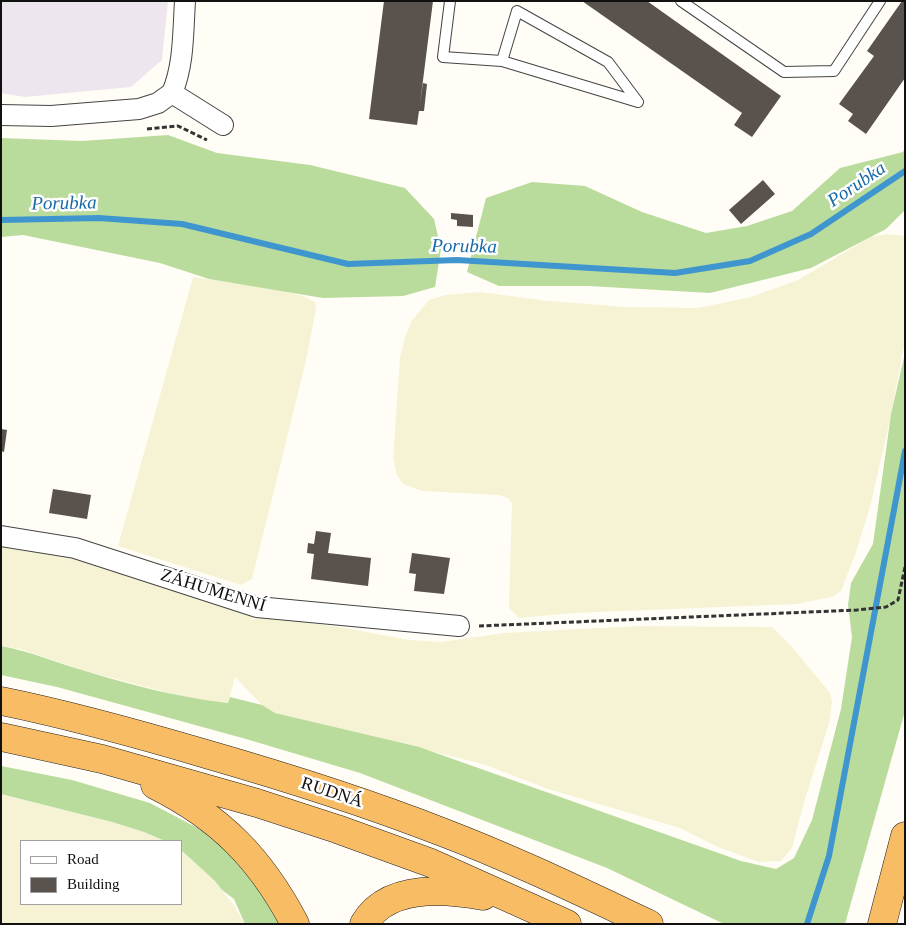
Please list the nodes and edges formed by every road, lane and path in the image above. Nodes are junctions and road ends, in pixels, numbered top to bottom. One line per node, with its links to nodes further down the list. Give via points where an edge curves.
1 (185, 1): 6 (street, via 179,69)
2 (450, 1): 5 (lane, via 443,57)
3 (681, 1): 4 (lane, via 784,72 834,71)
4 (880, 1)
5 (502, 61): 5 (lane, via 517,11 608,62 638,102)
6 (172, 93): 7 (street, via 158,103 139,109 51,116); 8 (street)
7 (1, 115)
8 (223, 125)
9 (1, 536): 11 (street, ZÁHUMENNÍ, via 75,548 257,608)
10 (905, 567): 11 (path, via 898,600 886,607)
11 (459, 626)
12 (1, 701): 21 (highway, RUDNÁ, via 115,727 347,797 535,870)
13 (1, 736): 14 (highway, RUDNÁ)
14 (102, 760): 17 (highway, RUDNÁ, via 337,829 431,863); 18 (highway, via 171,793 208,816 260,866)
15 (905, 836): 22 (highway)
16 (905, 897): 23 (highway)
17 (522, 903): 19 (highway, via 455,891 424,891 391,900 376,909); 20 (highway, RUDNÁ)
18 (295, 924)
19 (364, 924)
20 (567, 924)
21 (649, 924)
22 (882, 924)
23 (895, 924)

